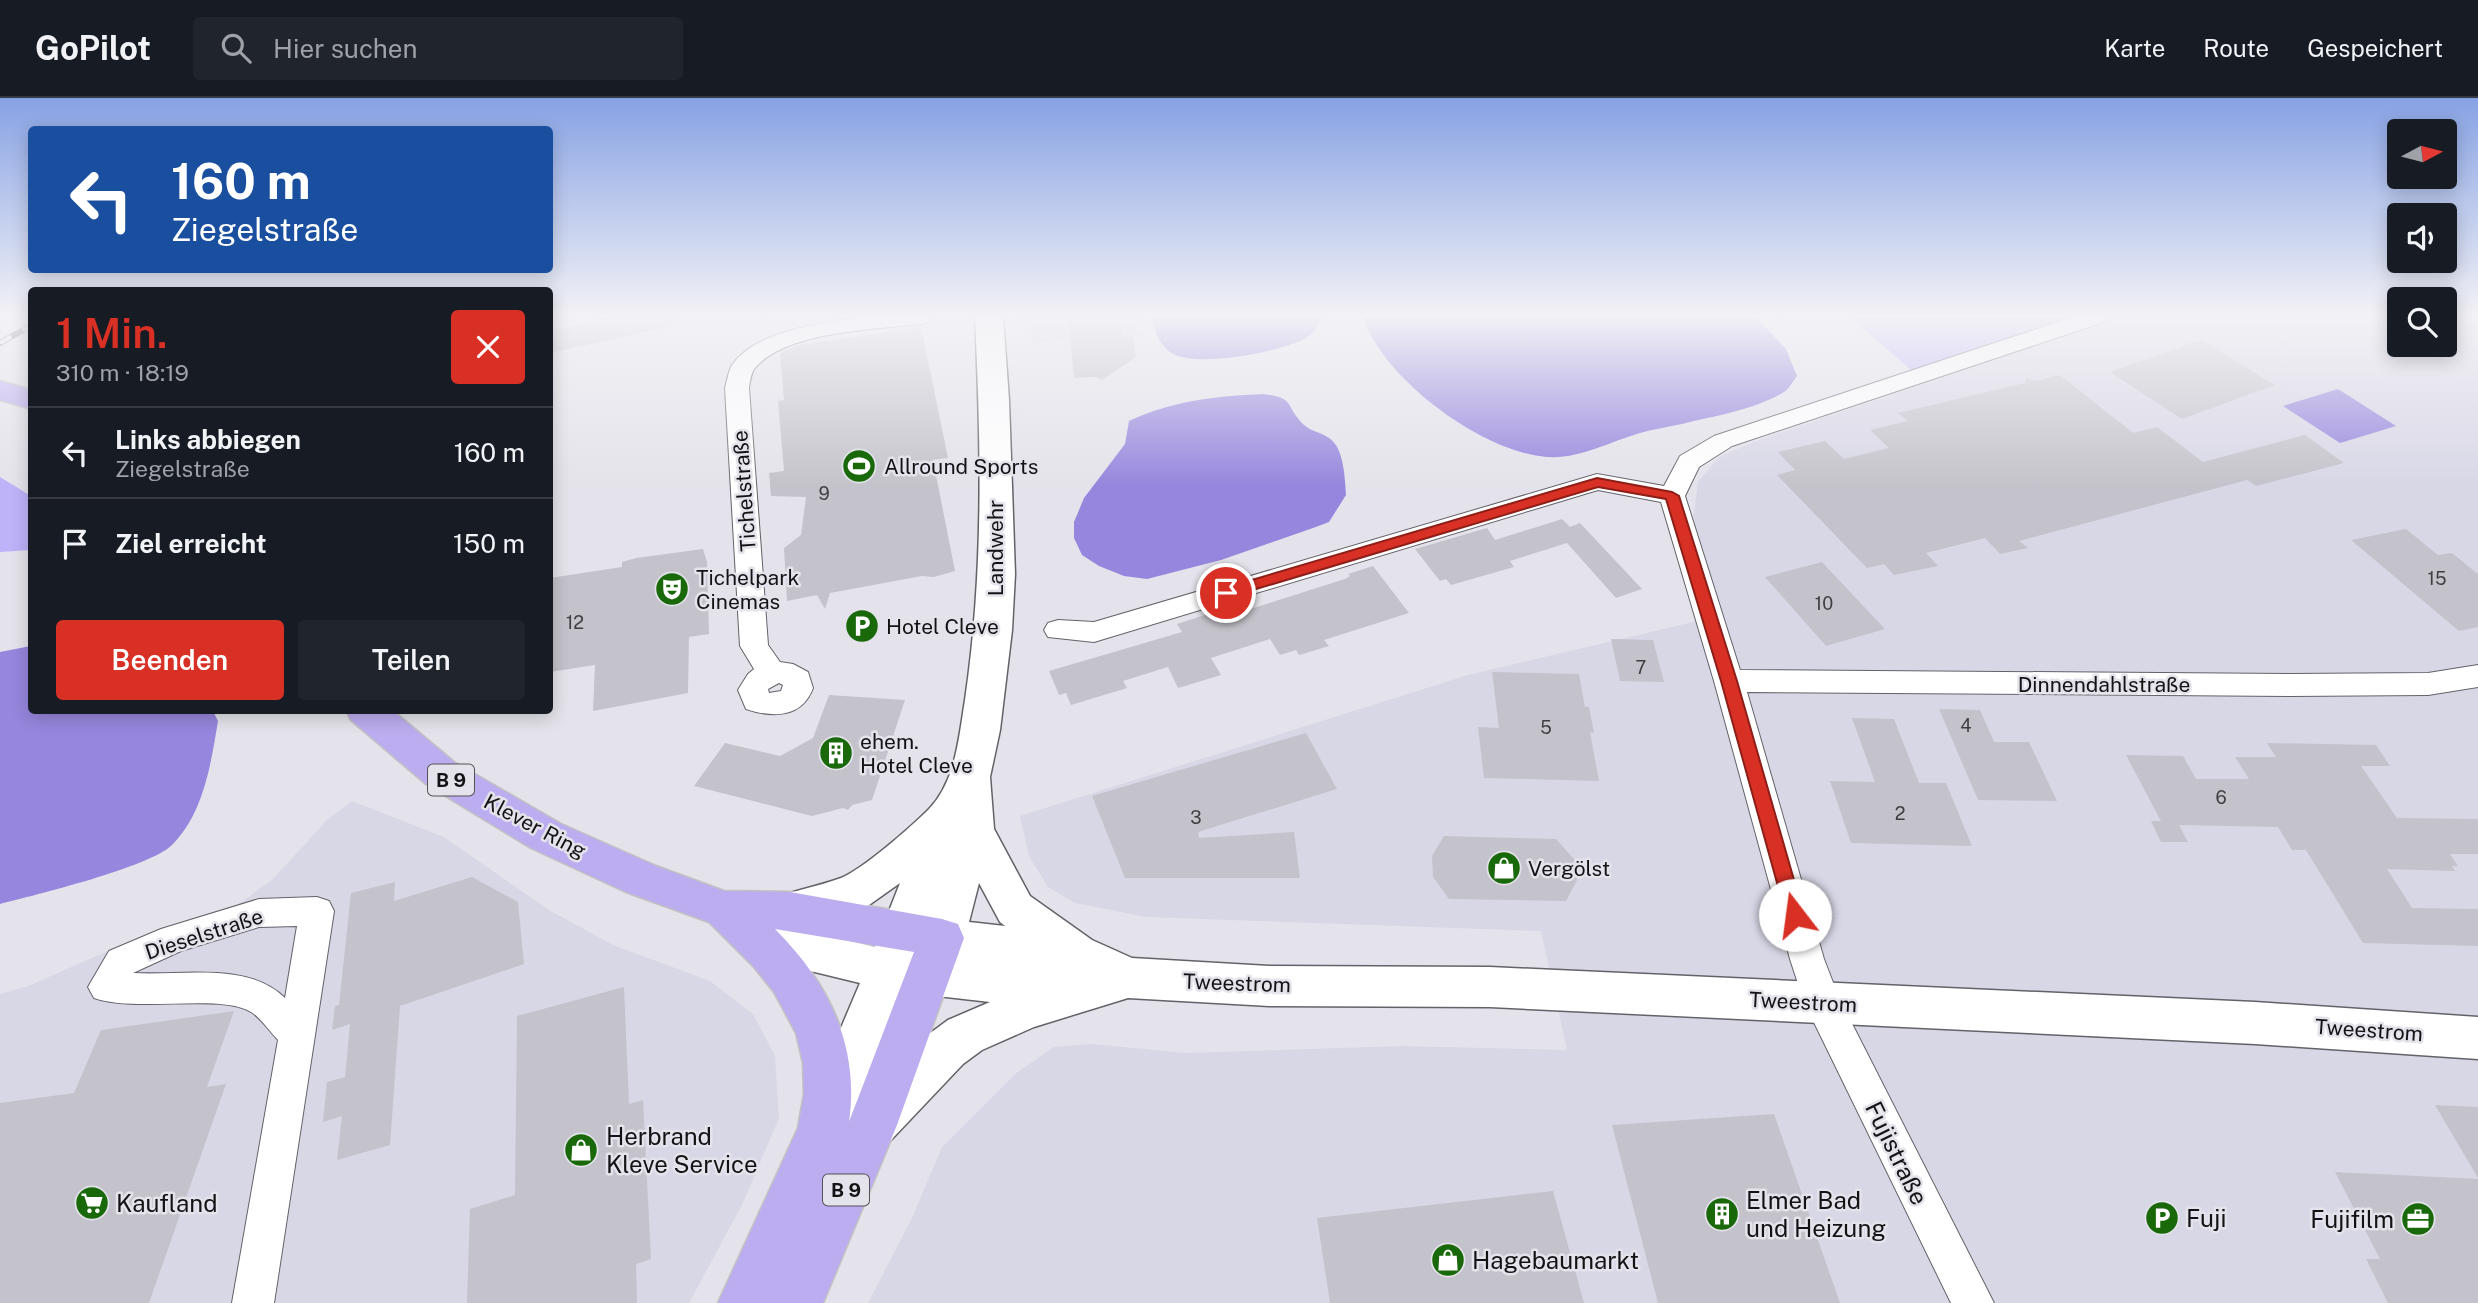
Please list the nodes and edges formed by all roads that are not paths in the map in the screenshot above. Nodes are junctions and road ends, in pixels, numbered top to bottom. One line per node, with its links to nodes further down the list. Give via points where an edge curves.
1 (741, 373): 8 (street, Tichelstraße, via 737,388 754,646)
2 (992, 373): 12 (main road, Landwehr, via 997,575 987,686)
3 (1927, 373): 6 (street, via 1723,441 1689,462)
4 (1, 390): 5 (main road)
5 (28, 399)
6 (1672, 496): 7 (street, via 1597,482 1094,632); 10 (street, Fujistraße)
7 (1058, 630)
8 (772, 673)
9 (2478, 676): 10 (street, Dinnendahlstraße, via 2428,684 2290,685)
10 (1729, 681): 16 (street, Fujistraße)
11 (370, 714): 13 (main road, Klever Ring / B 9, via 440,773 546,836 641,879)
12 (959, 825): 13 (main road, via 853,892); 14 (main road, Landwehr); 15 (main road, via 1014,909)
13 (775, 925): 14 (main road, Klever Ring); 20 (main road, Klever Ring / B 9, via 788,972 813,1014 826,1059 828,1088)
14 (916, 954): 15 (main road, Tweestrom); 19 (main road, B 9); 20 (main road, Klever Ring)
15 (1078, 974): 16 (main road, Tweestrom, via 1269,986 1490,987); 19 (main road, via 1025,1009 965,1035)
16 (1822, 1002): 18 (main road, Tweestrom); 24 (street, Fujistraße)
17 (298, 1036): 17 (street, Dieselstraße, via 262,999 225,989 106,988 121,962 173,939 259,913 317,911); 21 (street, Dieselstraße)
18 (2478, 1038)
19 (872, 1125): 23 (main road, B 9)
20 (822, 1128): 22 (main road, Klever Ring / B 9)
21 (253, 1303)
22 (745, 1303)
23 (796, 1303)
24 (1973, 1303)

